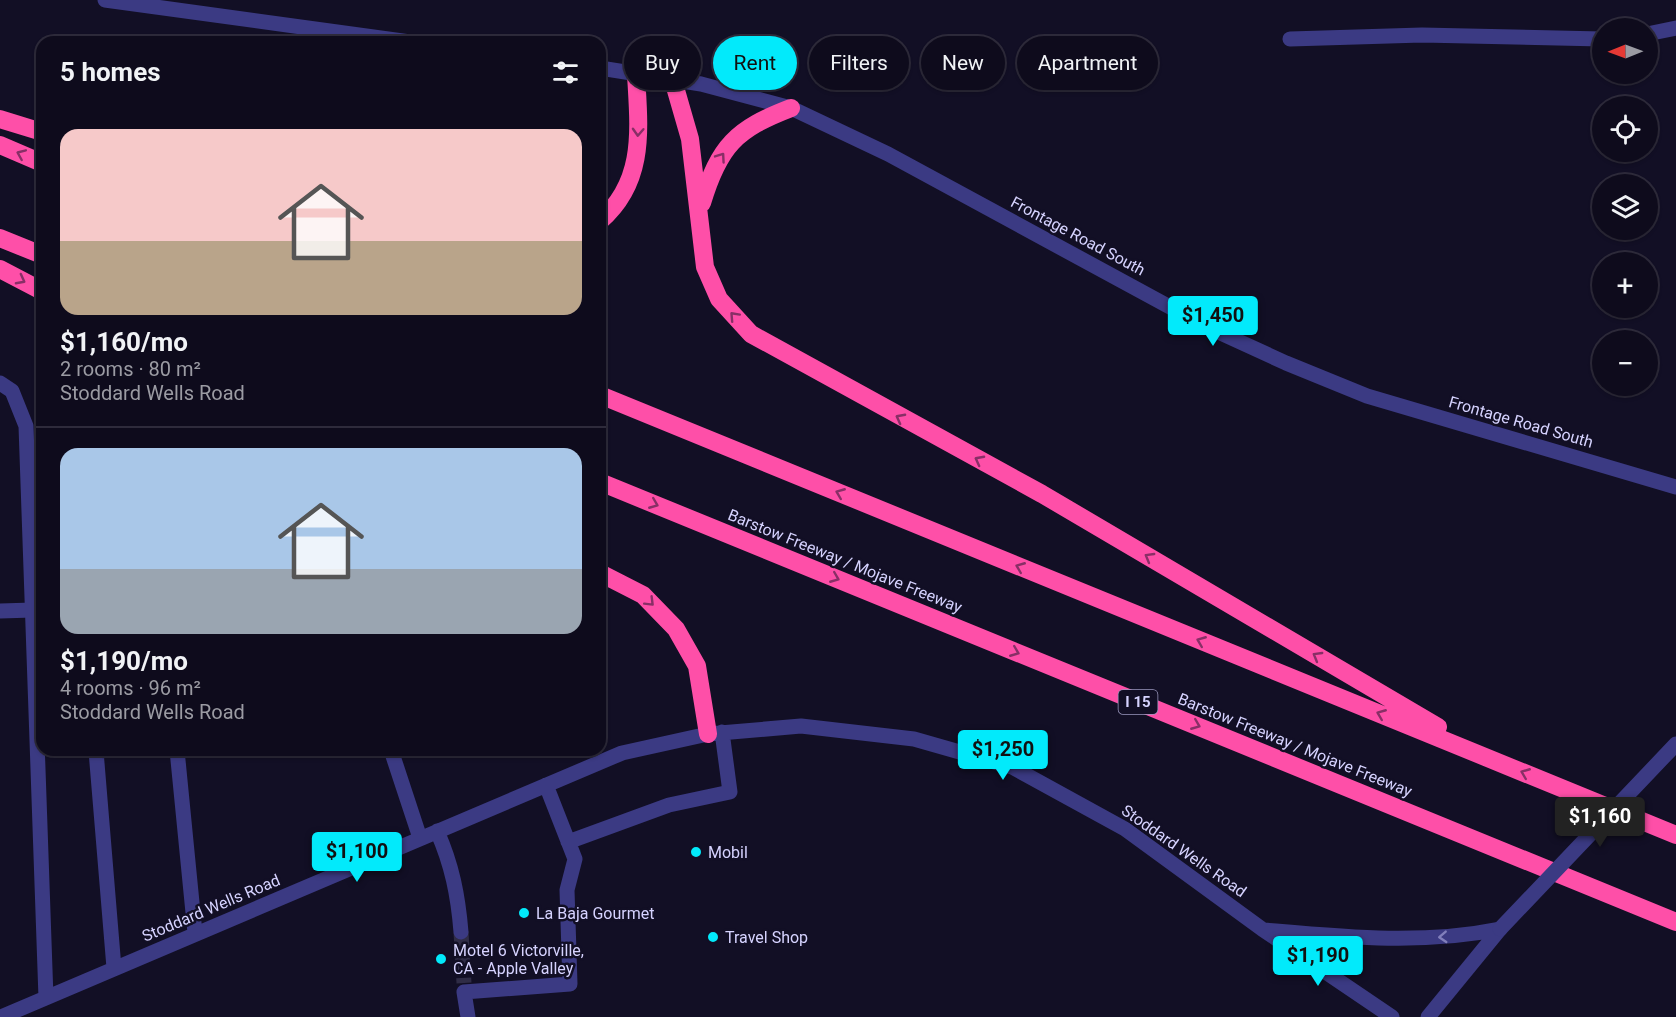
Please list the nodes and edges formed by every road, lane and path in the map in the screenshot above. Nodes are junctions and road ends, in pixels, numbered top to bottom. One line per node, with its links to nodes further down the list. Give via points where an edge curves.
1 (105, 0): 4 (street)
2 (1676, 28): 3 (street)
3 (1658, 32)
4 (366, 36)
5 (1290, 39): 6 (street, via 1422,34)
6 (1592, 39)
7 (606, 69): 8 (street, Frontage Road South)
8 (624, 72)
9 (701, 85): 12 (street, Frontage Road South)
10 (637, 90): 18 (highway, one-way to 18, via 636,161 627,191)
11 (676, 90): 17 (highway, via 690,139)
12 (791, 108): 17 (highway, one-way to 12, via 711,170 735,136); 26 (street, Frontage Road South, via 888,154 1203,325 1286,363 1367,396)
13 (0, 119): 14 (highway)
14 (36, 130)
15 (0, 145): 16 (highway, one-way to 15)
16 (36, 160)
17 (700, 211): 37 (highway, one-way to 17, via 1042,494 751,334 718,299 705,267)
18 (606, 214)
19 (0, 238): 20 (highway)
20 (36, 253)
21 (0, 269): 22 (highway, one-way to 22)
22 (36, 288)
23 (0, 383): 28 (street, via 12,391 26,426)
24 (606, 397): 37 (highway, one-way to 24)
25 (606, 484): 43 (highway, Barstow Freeway / Mojave Freeway / I 15, one-way to 43)
26 (1676, 488)
27 (606, 576): 31 (highway, one-way to 31, via 643,596 676,629 697,666)
28 (33, 610): 29 (street); 30 (street)
29 (0, 611)
30 (36, 700)
31 (715, 733): 38 (street, Stoddard Wells Road, via 622,753); 42 (street, via 730,792 669,806); 45 (street, Stoddard Wells Road, via 801,726 914,739 1012,767 1125,829)
32 (1676, 744): 44 (street, bridge)
33 (38, 756): 49 (street)
34 (96, 756): 48 (street)
35 (178, 756): 47 (street)
36 (393, 756): 41 (street)
37 (1494, 760): 40 (highway, one-way to 37)
38 (546, 785): 39 (street, Stoddard Wells Road); 42 (street)
39 (437, 831): 41 (street, Stoddard Wells Road); 46 (street, via 456,883)
40 (1676, 835)
41 (420, 838): 47 (street, Stoddard Wells Road)
42 (568, 842): 51 (street, via 574,859 567,891 570,984 464,988)
43 (1676, 922)
44 (1500, 928): 45 (street, one-way to 45, via 1464,936 1411,939); 53 (street)
45 (1262, 929): 52 (street, Stoddard Wells Road)
46 (461, 932)
47 (195, 933): 48 (street, Stoddard Wells Road)
48 (114, 968): 49 (street, Stoddard Wells Road)
49 (46, 998): 50 (street, Stoddard Wells Road)
50 (1, 1017)
51 (468, 1017)
52 (1392, 1017)
53 (1428, 1017)

